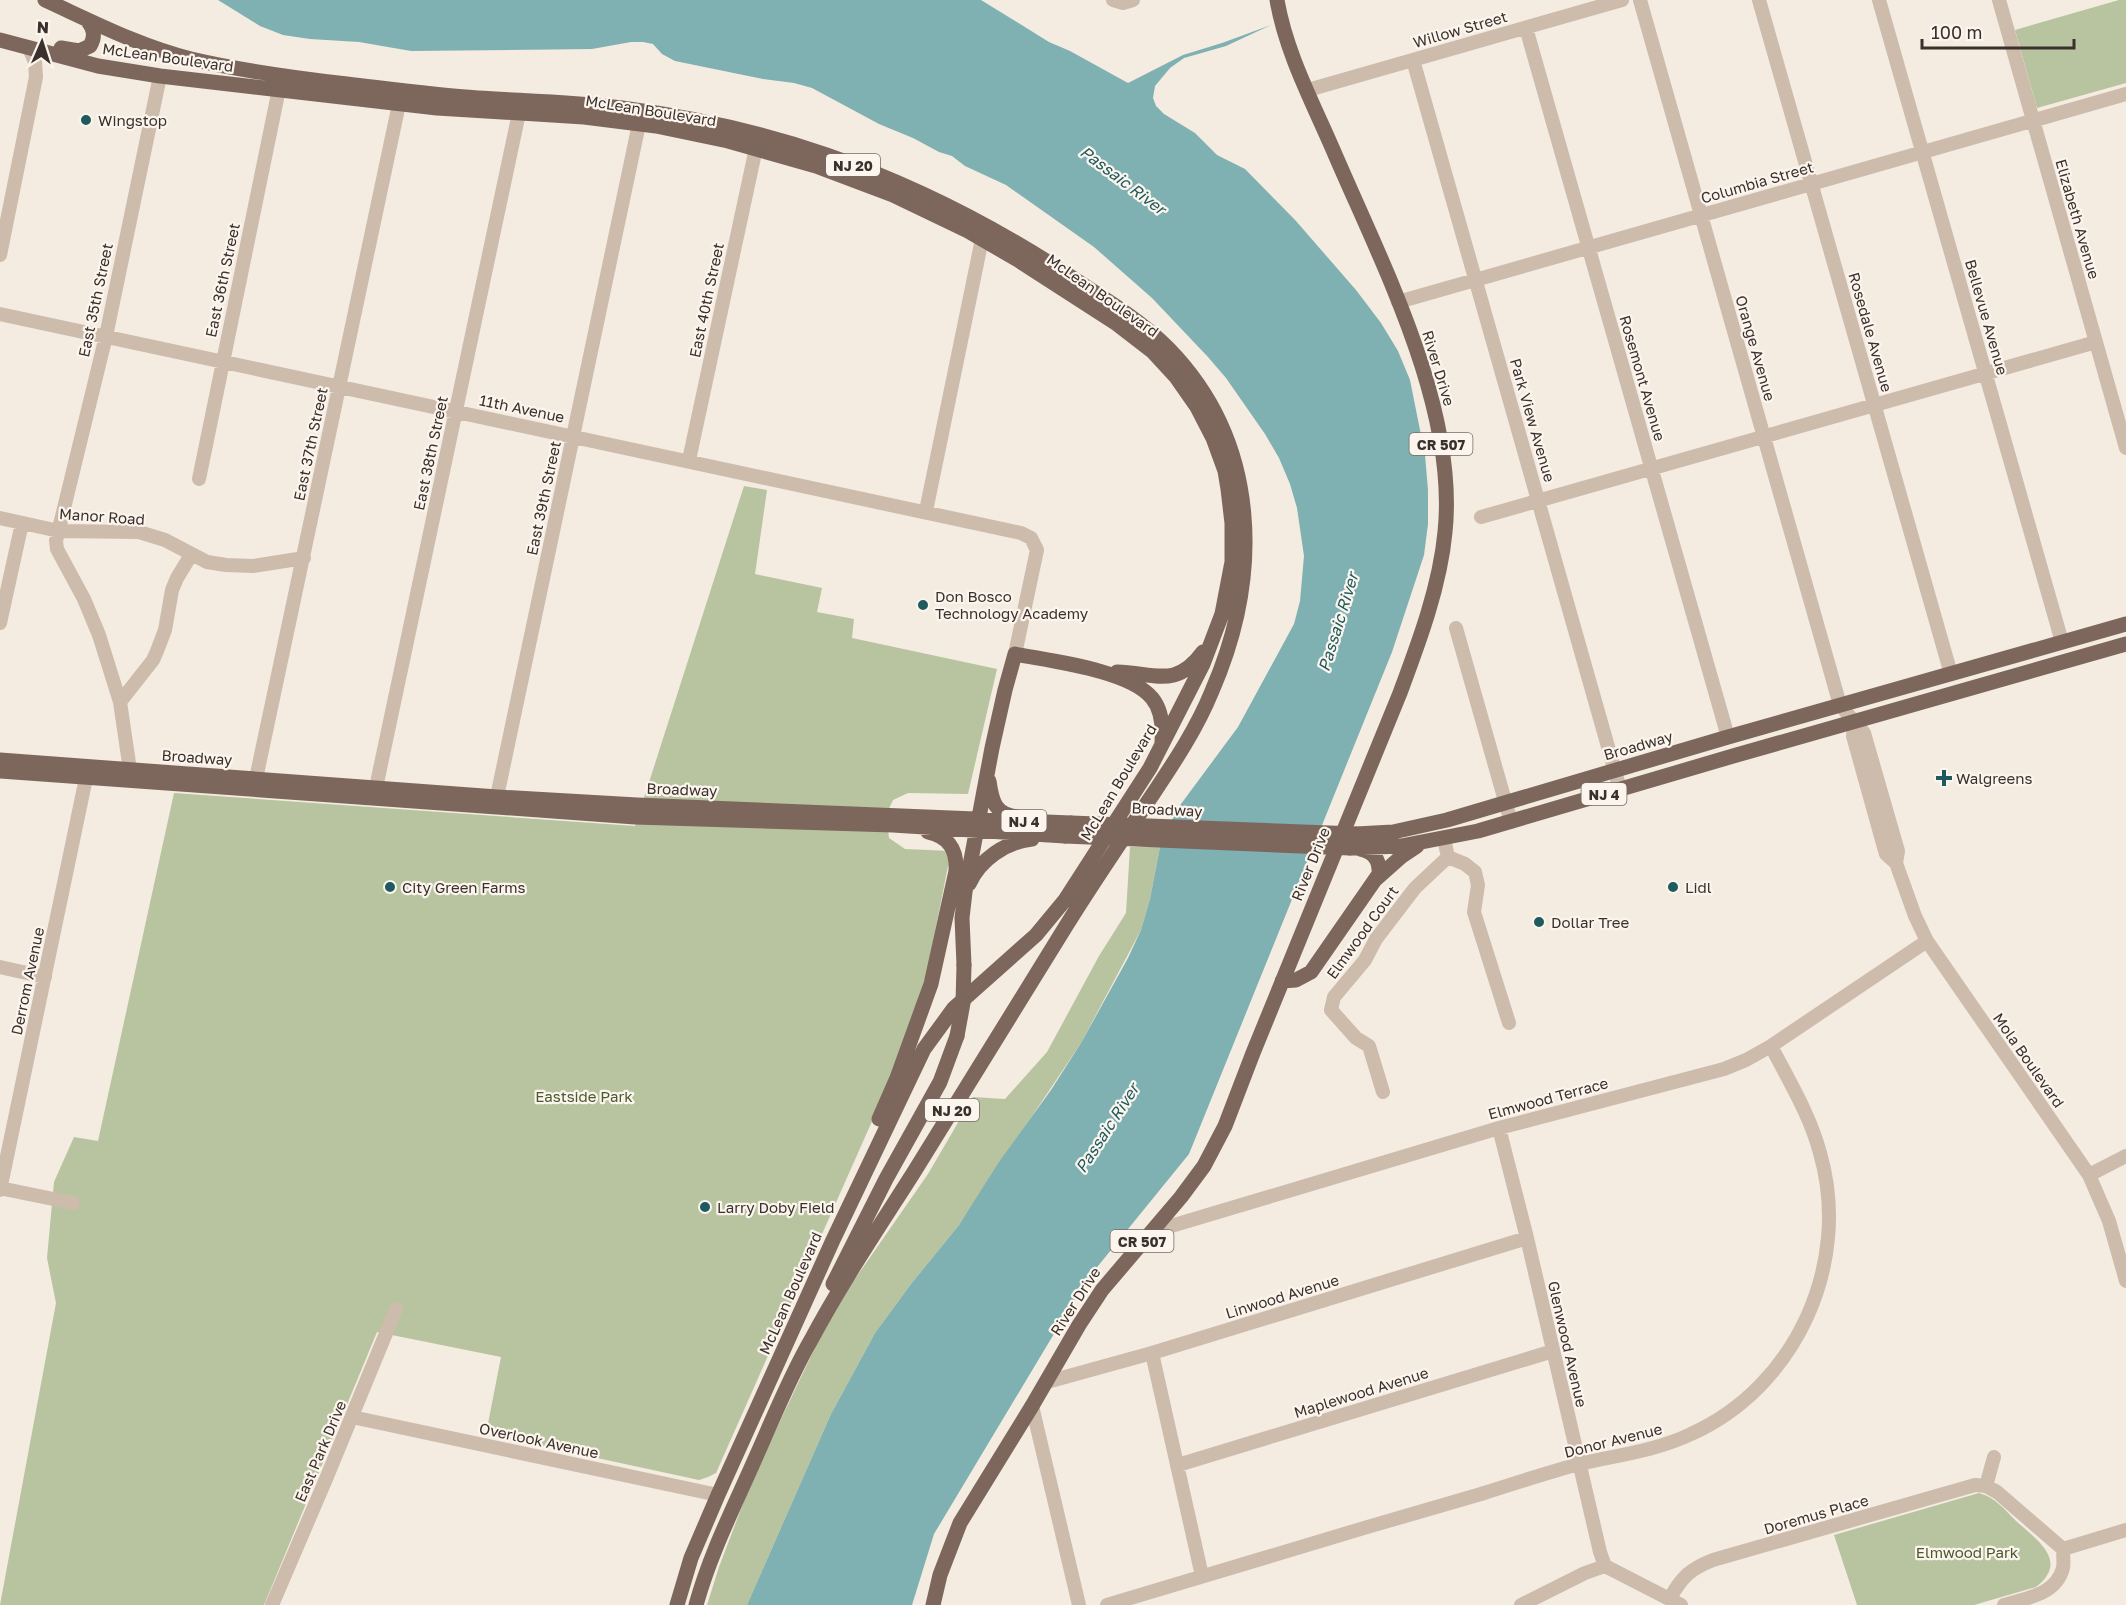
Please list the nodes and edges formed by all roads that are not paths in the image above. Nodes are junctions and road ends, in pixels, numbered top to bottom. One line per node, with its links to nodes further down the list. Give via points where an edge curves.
1 (45, 0): 10 (main road, McLean Boulevard / NJ 20)
2 (1113, 0): 3 (street)
3 (1133, 0)
4 (1277, 0): 17 (main road, CR 507, via 1284,31)
5 (1622, 0): 11 (street, Willow Street)
6 (1640, 0): 27 (street, Orange Avenue)
7 (1759, 0): 26 (street, Rosedale Avenue)
8 (1880, 0): 25 (street, Bellevue Avenue)
9 (1999, 0): 22 (street, Elizabeth Avenue)
10 (86, 19): 12 (main road, via 94,36 90,46 79,51); 107 (main road, McLean Boulevard / NJ 20, via 136,42 235,68 429,93 658,113 732,128 821,153 949,206 1054,266 1161,341 1186,368 1212,408 1237,469 1246,542 1237,616 1214,687 1179,753 1078,906)
11 (1526, 28): 15 (street, Willow Street); 29 (street, Rosemont Avenue)
12 (0, 31)
13 (0, 40): 14 (main road, McLean Boulevard / NJ 20)
14 (29, 48): 16 (main road, McLean Boulevard / NJ 20, via 98,66); 30 (street, via 36,77)
15 (1413, 60): 17 (street, Willow Street); 31 (street, Park View Avenue)
16 (160, 76): 18 (main road, McLean Boulevard / NJ 20); 34 (street, East 35th Street)
17 (1305, 84): 32 (main road, River Drive / CR 507)
18 (279, 89): 20 (main road, McLean Boulevard / NJ 20); 36 (street, East 36th Street)
19 (2126, 94): 22 (street, Columbia Street)
20 (399, 104): 21 (main road, McLean Boulevard / NJ 20); 38 (street, East 37th Street)
21 (519, 113): 23 (main road, McLean Boulevard / NJ 20); 40 (street, East 38th Street)
22 (2033, 121): 25 (street, Columbia Street); 35 (street, Elizabeth Avenue)
23 (639, 124): 24 (main road, McLean Boulevard / NJ 20); 41 (street, East 39th Street)
24 (756, 148): 28 (main road, McLean Boulevard / NJ 20, via 868,184); 44 (street, East 40th Street)
25 (1923, 152): 26 (street, Columbia Street); 37 (street, Bellevue Avenue)
26 (1812, 184): 27 (street, Columbia Street); 39 (street, Rosedale Avenue)
27 (1701, 216): 29 (street, Columbia Street); 42 (street, Orange Avenue)
28 (982, 239): 48 (street); 58 (main road, McLean Boulevard / NJ 20, via 1137,338 1176,377 1197,407 1224,471 1232,523 1230,579)
29 (1588, 248): 31 (street, Columbia Street); 45 (street, Rosemont Avenue)
30 (0, 255)
31 (1476, 280): 32 (street, Columbia Street); 47 (street, Park View Avenue)
32 (1398, 302): 93 (main road, River Drive / CR 507, via 1423,369 1438,429 1446,494 1443,551 1400,693)
33 (0, 314): 34 (street, 11th Avenue)
34 (106, 336): 36 (street, 11th Avenue); 52 (street, East 35th Street)
35 (2096, 342): 37 (street); 43 (street, Elizabeth Avenue)
36 (222, 361): 38 (street, 11th Avenue); 46 (street, East 36th Street)
37 (1985, 373): 39 (street); 59 (street, Bellevue Avenue)
38 (339, 386): 40 (street, 11th Avenue); 54 (street, East 37th Street)
39 (1875, 405): 42 (street); 63 (street, Rosedale Avenue)
40 (456, 411): 41 (street, 11th Avenue); 77 (street, East 38th Street)
41 (573, 435): 44 (street, 11th Avenue); 78 (street, East 39th Street)
42 (1764, 436): 45 (street); 65 (street, Orange Avenue)
43 (2126, 448)
44 (689, 460): 48 (street, 11th Avenue)
45 (1651, 468): 47 (street); 67 (street, Rosemont Avenue)
46 (199, 479)
47 (1538, 500): 49 (street); 72 (street, Park View Avenue)
48 (926, 511): 61 (street, 11th Avenue, via 1021,533 1034,542 1037,556)
49 (1480, 517)
50 (0, 518): 51 (street, Manor Road)
51 (22, 523): 52 (street, Manor Road); 55 (street)
52 (59, 531): 53 (street, Manor Road, via 139,532 165,540); 64 (street, via 57,549 99,635)
53 (191, 555): 54 (street, Manor Road, via 207,562 253,566); 64 (street, via 172,590 165,630 153,660)
54 (304, 558): 75 (street, East 37th Street)
55 (0, 623)
56 (2126, 624): 59 (main road, Broadway / NJ 4)
57 (1456, 628): 79 (street)
58 (1216, 632): 62 (main road, via 1194,663 1179,674 1160,678); 68 (main road, McLean Boulevard / NJ 20)
59 (2062, 642): 63 (main road, Broadway / NJ 4)
60 (2126, 644): 66 (main road, Broadway / NJ 4)
61 (1015, 654): 62 (main road); 70 (main road)
62 (1104, 672): 68 (main road, via 1140,688 1153,699 1162,723)
63 (1952, 674): 65 (main road, Broadway / NJ 4)
64 (120, 702): 71 (street)
65 (1840, 705): 66 (street); 67 (main road, Broadway / NJ 4)
66 (1855, 721): 76 (main road, Broadway / NJ 4); 90 (street, Mola Boulevard, via 1853,735 1886,854 1896,863)
67 (1728, 737): 72 (main road, Broadway / NJ 4)
68 (1161, 748): 102 (main road, McLean Boulevard / NJ 20, via 1056,912 1024,946 966,996 933,1035)
69 (0, 760): 71 (main road, Broadway)
70 (988, 768): 82 (main road); 83 (main road, via 997,808 1007,815)
71 (130, 770): 75 (main road, Broadway)
72 (1615, 770): 76 (street, Park View Avenue); 79 (main road, Broadway / NJ 4)
73 (0, 771): 74 (main road, Broadway)
74 (86, 778): 75 (main road, Broadway); 92 (street, Derrom Avenue)
75 (255, 785): 77 (main road, Broadway)
76 (1620, 789): 81 (main road, Broadway / NJ 4)
77 (375, 794): 78 (main road, Broadway)
78 (495, 803): 80 (main road, Broadway, via 635,817)
79 (1505, 803): 81 (street); 85 (main road, Broadway / NJ 4)
80 (893, 820): 82 (main road, Broadway / NJ 4); 102 (main road, via 946,838 955,853 956,871 931,984 864,1154)
81 (1510, 822): 84 (main road, Broadway / NJ 4)
82 (976, 825): 83 (main road, Broadway / NJ 4); 89 (main road)
83 (1068, 829): 85 (main road, Broadway / NJ 4, bridge); 89 (main road, via 1001,849 981,866)
84 (1444, 839): 86 (main road, Broadway / NJ 4); 87 (street)
85 (1353, 841): 86 (main road, Broadway / NJ 4, via 1401,846); 88 (main road, via 1374,855 1380,867)
86 (1425, 843): 88 (main road, via 1409,851)
87 (1448, 857): 94 (street, via 1474,872 1478,885 1474,912); 96 (street, Elmwood Court, via 1415,888 1334,997 1331,1010 1356,1038 1369,1046)
88 (1375, 880): 93 (main road, via 1311,972 1296,980)
89 (965, 892): 107 (main road, bridge, via 963,1003 957,1036 940,1082 861,1227)
90 (1927, 941): 95 (street, Elmwood Terrace); 99 (street, Mola Boulevard)
91 (0, 967): 92 (street)
92 (45, 977): 100 (street, Derrom Avenue)
93 (1282, 981): 103 (main road, River Drive / CR 507, via 1225,1126 1181,1197)
94 (1509, 1023)
95 (1771, 1046): 97 (street, Elmwood Terrace, via 1724,1069); 114 (street, Donor Avenue, via 1813,1129 1829,1198 1823,1273 1808,1317 1769,1376 1712,1424 1670,1443)
96 (1383, 1092)
97 (1498, 1128): 103 (street, Elmwood Terrace); 104 (street, Glenwood Avenue)
98 (2126, 1156): 99 (street)
99 (2089, 1175): 105 (street, Mola Boulevard, via 2109,1223)
100 (0, 1189): 101 (street)
101 (74, 1203)
102 (849, 1208): 117 (main road, McLean Boulevard / NJ 20)
103 (1151, 1232): 110 (main road, River Drive / CR 507, via 1102,1290)
104 (1527, 1238): 108 (street, Glenwood Avenue); 109 (street, Linwood Avenue)
105 (2126, 1281)
106 (396, 1309): 112 (street, East Park Drive)
107 (808, 1345): 125 (main road, McLean Boulevard / NJ 20, via 717,1545)
108 (1552, 1351): 114 (street, Glenwood Avenue); 115 (street, Maplewood Avenue)
109 (1152, 1353): 110 (street, Linwood Avenue); 115 (street)
110 (1047, 1382): 111 (main road, River Drive / CR 507)
111 (1032, 1406): 126 (main road, River Drive / CR 507, via 960,1523); 127 (street)
112 (352, 1417): 117 (street, Overlook Avenue); 123 (street, East Park Drive)
113 (1994, 1457): 116 (street)
114 (1580, 1464): 120 (street, Glenwood Avenue); 121 (street, Donor Avenue)
115 (1178, 1465): 121 (street)
116 (1986, 1486): 119 (street); 122 (street, Doremus Place, via 1975,1485 1713,1560 1685,1575)
117 (718, 1495): 124 (main road, McLean Boulevard / NJ 20, via 691,1558)
118 (2126, 1530): 119 (street)
119 (2063, 1549): 130 (street, via 2063,1568 2053,1586)
120 (1605, 1566): 122 (street); 129 (street)
121 (1202, 1576): 128 (street, Donor Avenue)
122 (1675, 1602)
123 (272, 1605)
124 (677, 1605)
125 (696, 1605)
126 (933, 1605)
127 (1079, 1605)
128 (1107, 1605)
129 (1521, 1605)
130 (2004, 1605)

